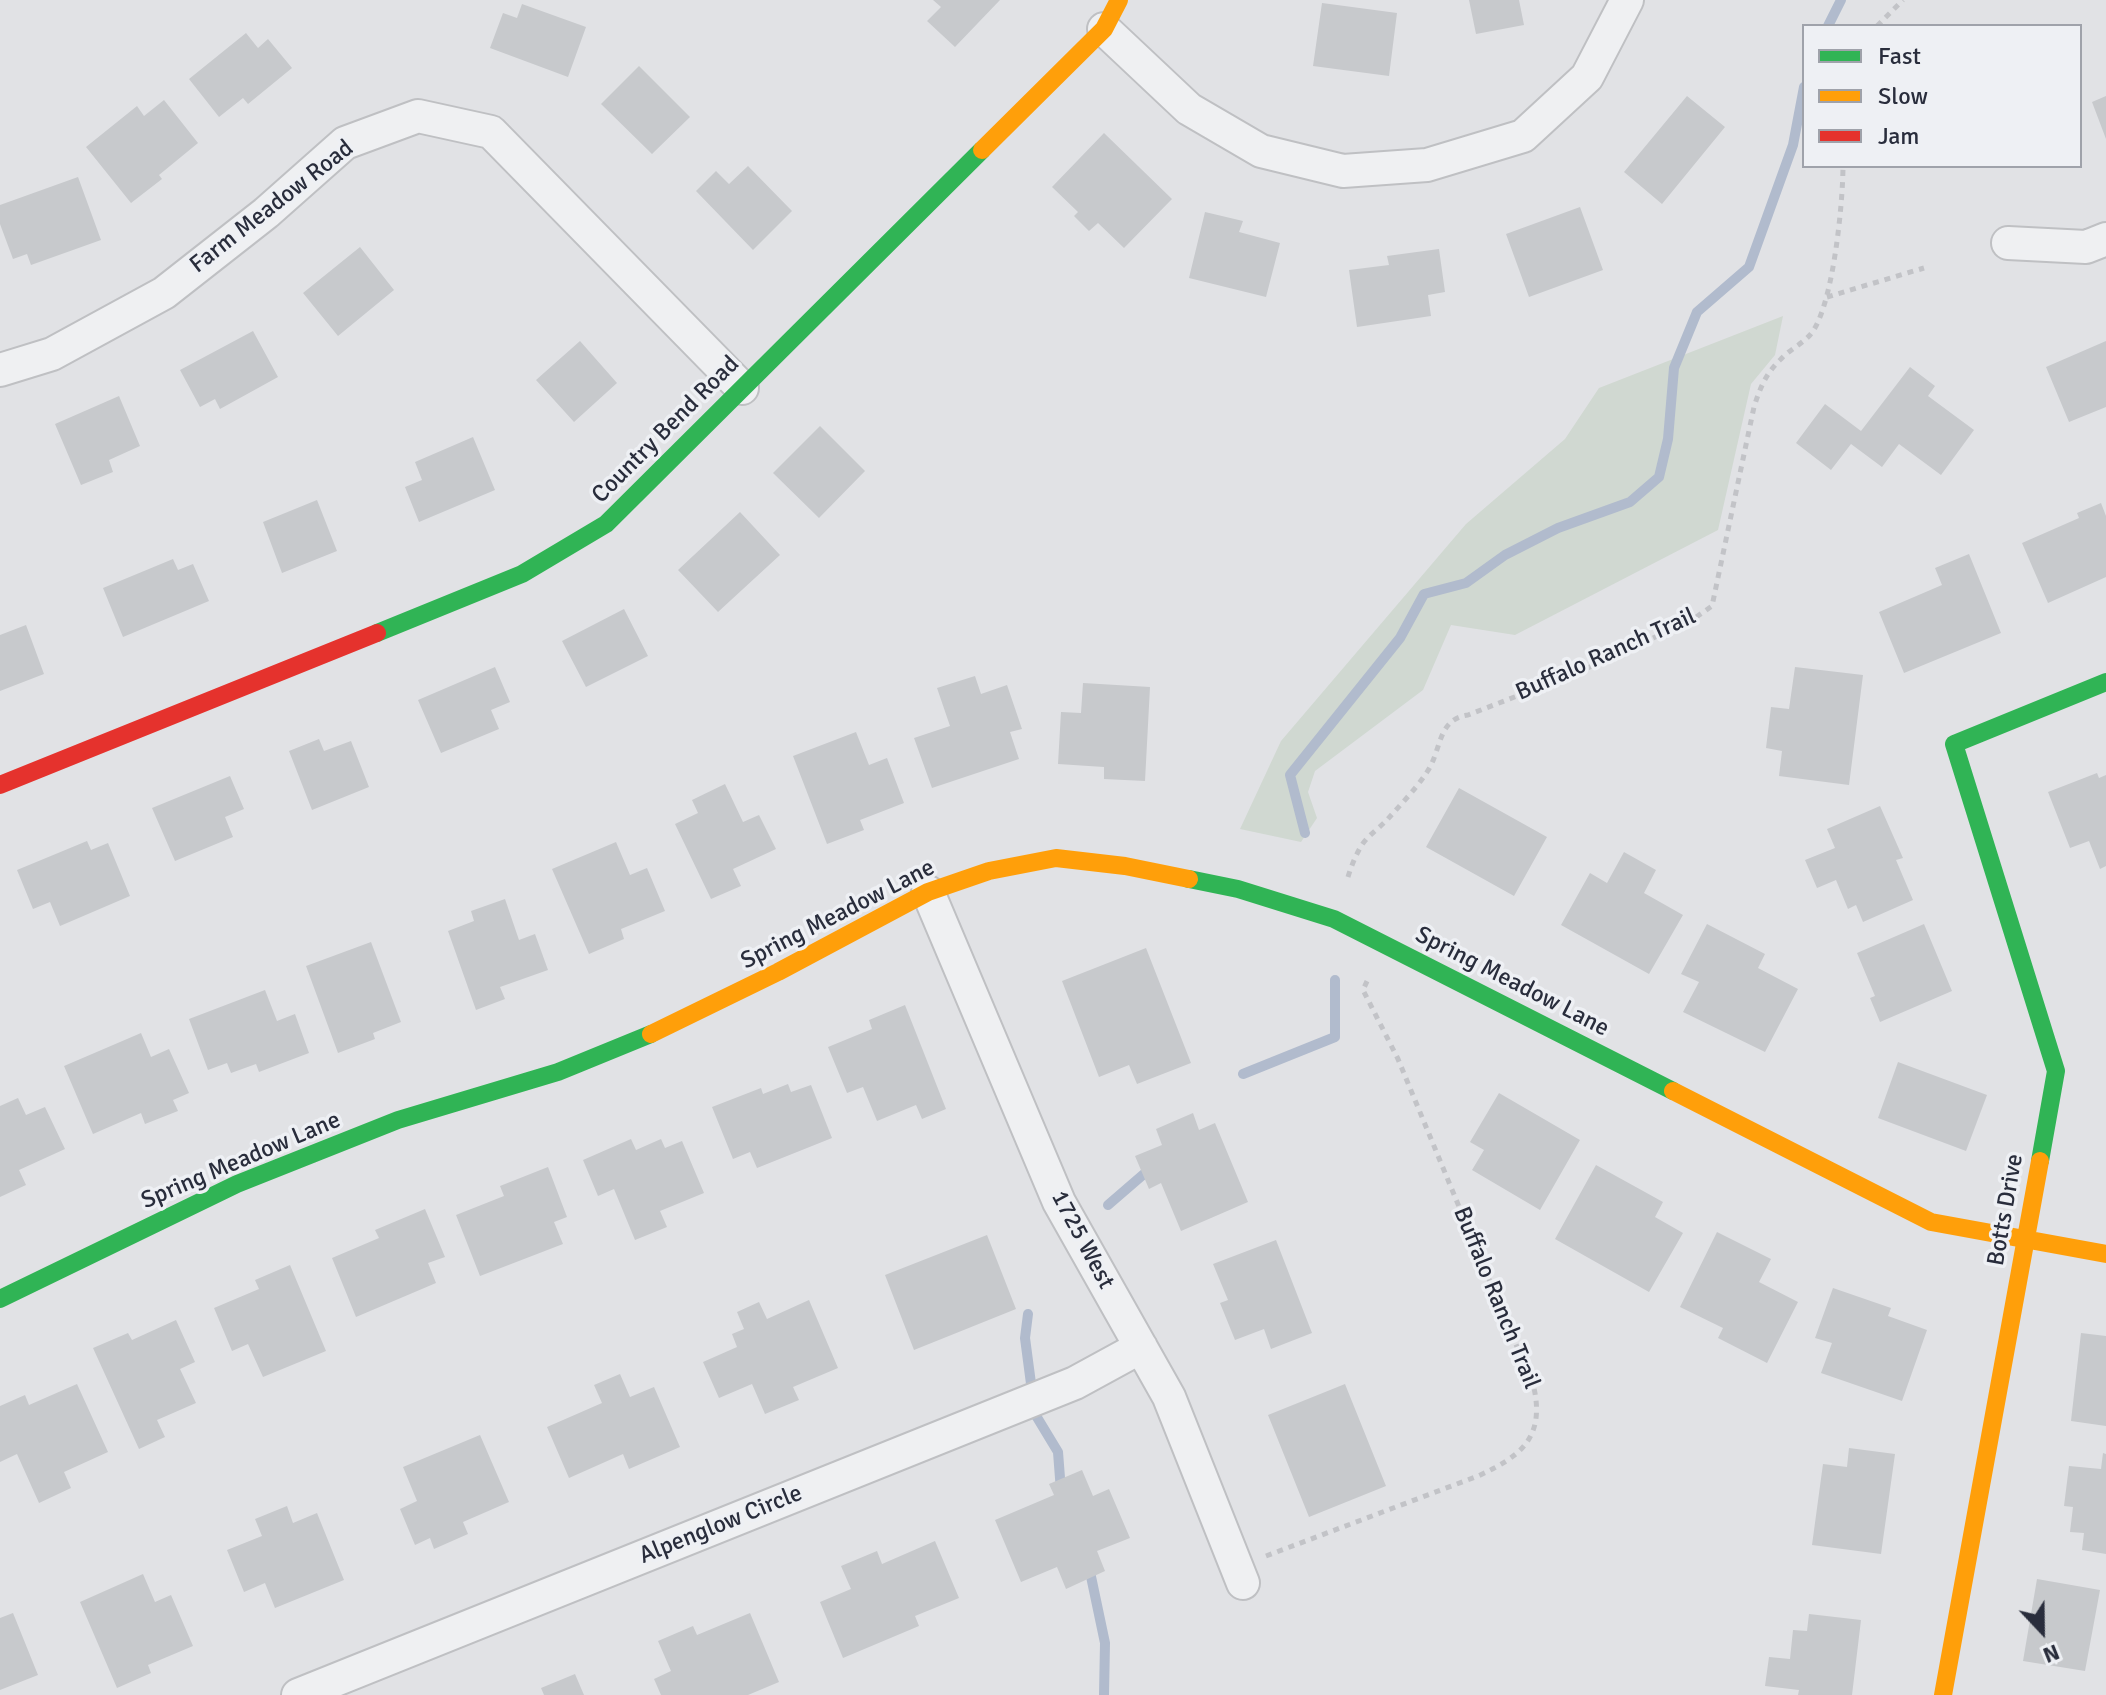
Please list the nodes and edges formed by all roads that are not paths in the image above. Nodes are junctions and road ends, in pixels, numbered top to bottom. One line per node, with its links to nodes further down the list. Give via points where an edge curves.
1 (1119, 0): 3 (street, Country Bend Road)
2 (1627, 0): 3 (street, via 1587,77 1523,136 1427,165 1343,171 1261,151 1189,109)
3 (1104, 29): 7 (street, Country Bend Road)
4 (2106, 239): 5 (street, via 2086,247)
5 (2008, 243)
6 (0, 370): 7 (street, Farm Meadow Road, via 52,354 164,293 345,143 418,116 491,132)
7 (742, 388): 9 (street, Country Bend Road, via 606,524 522,574)
8 (2106, 682): 11 (street, Botts Drive, via 1954,744 2056,1071)
9 (0, 785)
10 (928, 892): 11 (street, Spring Meadow Lane, via 989,871 1056,858 1238,889 1334,919 1931,1222); 13 (street, Spring Meadow Lane, via 664,1028 558,1072 398,1120 237,1184); 14 (street, 1725 West, via 1059,1202)
11 (2025, 1239): 12 (street, Spring Meadow Lane); 17 (street, Botts Drive)
12 (2106, 1254)
13 (0, 1299)
14 (1141, 1347): 15 (street, 1725 West); 16 (street, Alpenglow Circle, via 1075,1383)
15 (1251, 1571)
16 (298, 1695)
17 (1943, 1695)

